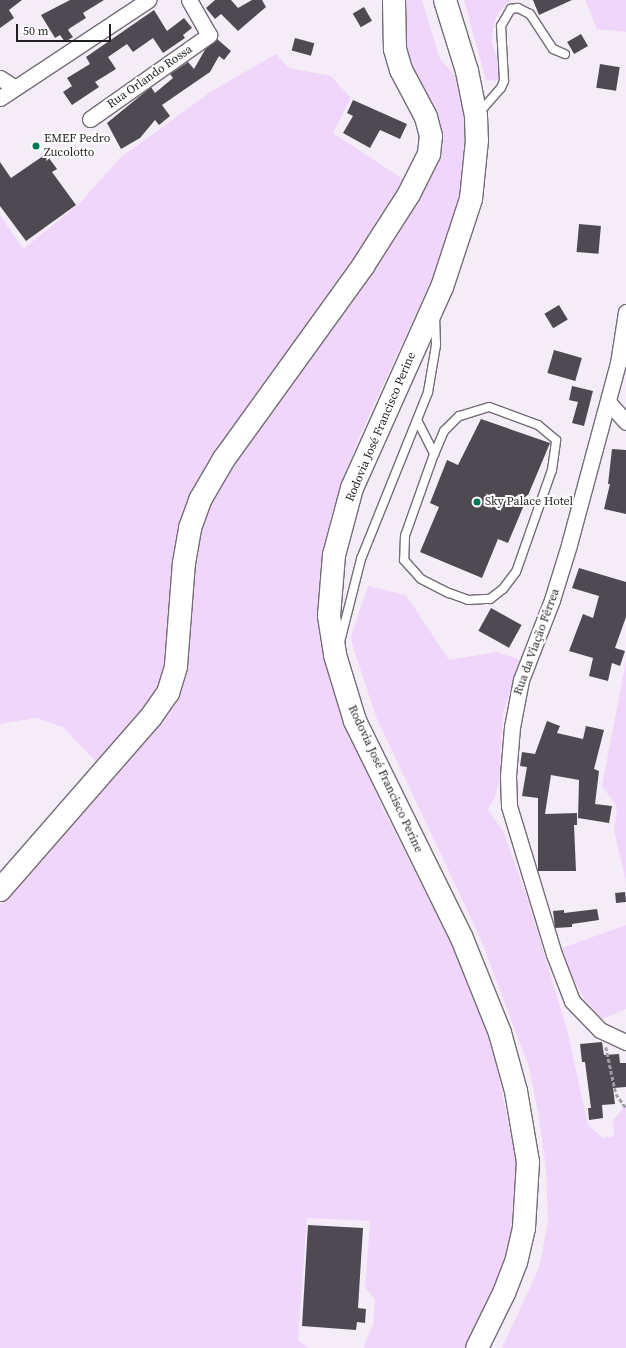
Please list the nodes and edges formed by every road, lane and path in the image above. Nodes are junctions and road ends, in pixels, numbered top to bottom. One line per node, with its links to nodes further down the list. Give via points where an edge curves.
1 (148, 0): 10 (street)
2 (189, 0): 13 (street, Rua Orlando Rossa, via 209,35)
3 (394, 0): 21 (main road, via 395,49 401,70 426,117 431,136 429,154 409,194 363,266 224,459 200,500 190,528 184,563 176,666 168,693 151,717)
4 (430, 0): 8 (main road, via 449,49)
5 (445, 0): 6 (main road, Rodovia José Francisco Perine)
6 (450, 10): 8 (main road, Rodovia José Francisco Perine)
7 (566, 54): 12 (lane, via 553,49 530,14 518,8 511,9 500,26 504,81 501,88)
8 (467, 71): 12 (main road, Rodovia José Francisco Perine)
9 (0, 78): 10 (street)
10 (14, 87): 11 (street)
11 (0, 98)
12 (476, 116): 14 (main road, Rodovia José Francisco Perine, via 477,140 471,199 455,254)
13 (90, 119)
14 (434, 303): 17 (lane, via 436,345 428,392); 20 (main road, Rodovia José Francisco Perine, via 352,488 342,521 330,588 329,616)
15 (625, 320): 16 (street, Rua da Viação Fêrrea)
16 (608, 402): 18 (street); 22 (street, Rua da Viação Fêrrea, via 552,600 521,680 512,728 508,776 509,806 554,954 572,1000)
17 (417, 420): 19 (lane); 20 (lane, via 360,559)
18 (626, 422)
19 (434, 454): 19 (lane, via 444,431 459,416 489,407 538,425 556,440 552,470 516,572 504,589 490,599 468,600 420,579 404,560 405,536)
20 (335, 655): 25 (main road, Rodovia José Francisco Perine, via 355,721 463,943 500,1033 516,1091 528,1162 524,1228 516,1262 504,1293)
21 (0, 890)
22 (600, 1030): 23 (street); 24 (path, via 616,1094)
23 (626, 1042)
24 (626, 1108)
25 (477, 1348)

